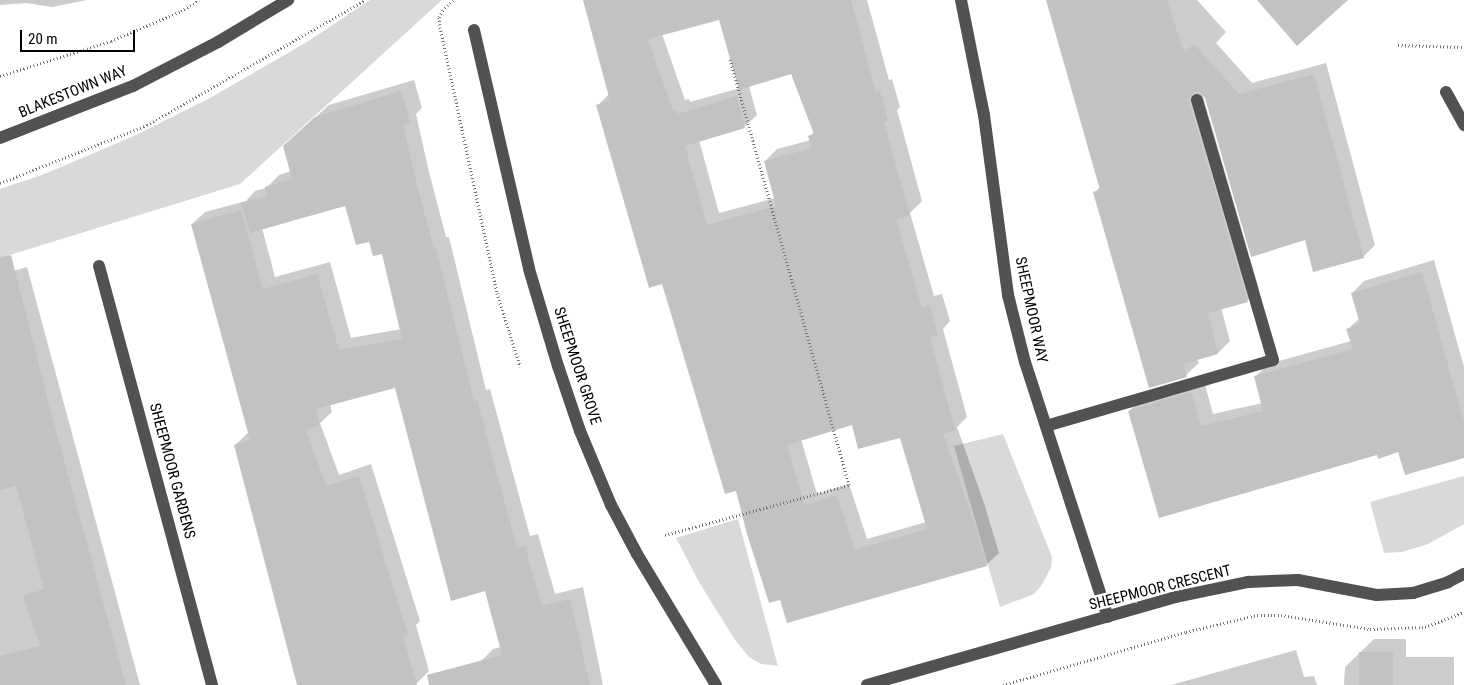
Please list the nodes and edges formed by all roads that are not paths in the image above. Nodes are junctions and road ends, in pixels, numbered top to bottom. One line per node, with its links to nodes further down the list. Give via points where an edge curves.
1 (288, 0): 7 (street, BLAKESTOWN WAY, via 218,42 133,86)
2 (960, 0): 9 (street, SHEEPMOOR WAY, via 984,115 1008,295)
3 (474, 30): 13 (street, SHEEPMOOR GROVE, via 529,269 580,431 611,505 637,554)
4 (1446, 92): 6 (street)
5 (1197, 100): 9 (street, via 1273,360)
6 (1464, 125)
7 (0, 138)
8 (99, 266): 12 (street, SHEEPMOOR GARDENS)
9 (1046, 426): 11 (street, SHEEPMOOR WAY)
10 (1464, 574): 11 (street, SHEEPMOOR CRESCENT, via 1413,592 1377,595 1298,580 1248,582 1176,597)
11 (1108, 617): 14 (street, SHEEPMOOR CRESCENT)
12 (212, 685)
13 (716, 685)
14 (867, 685)

